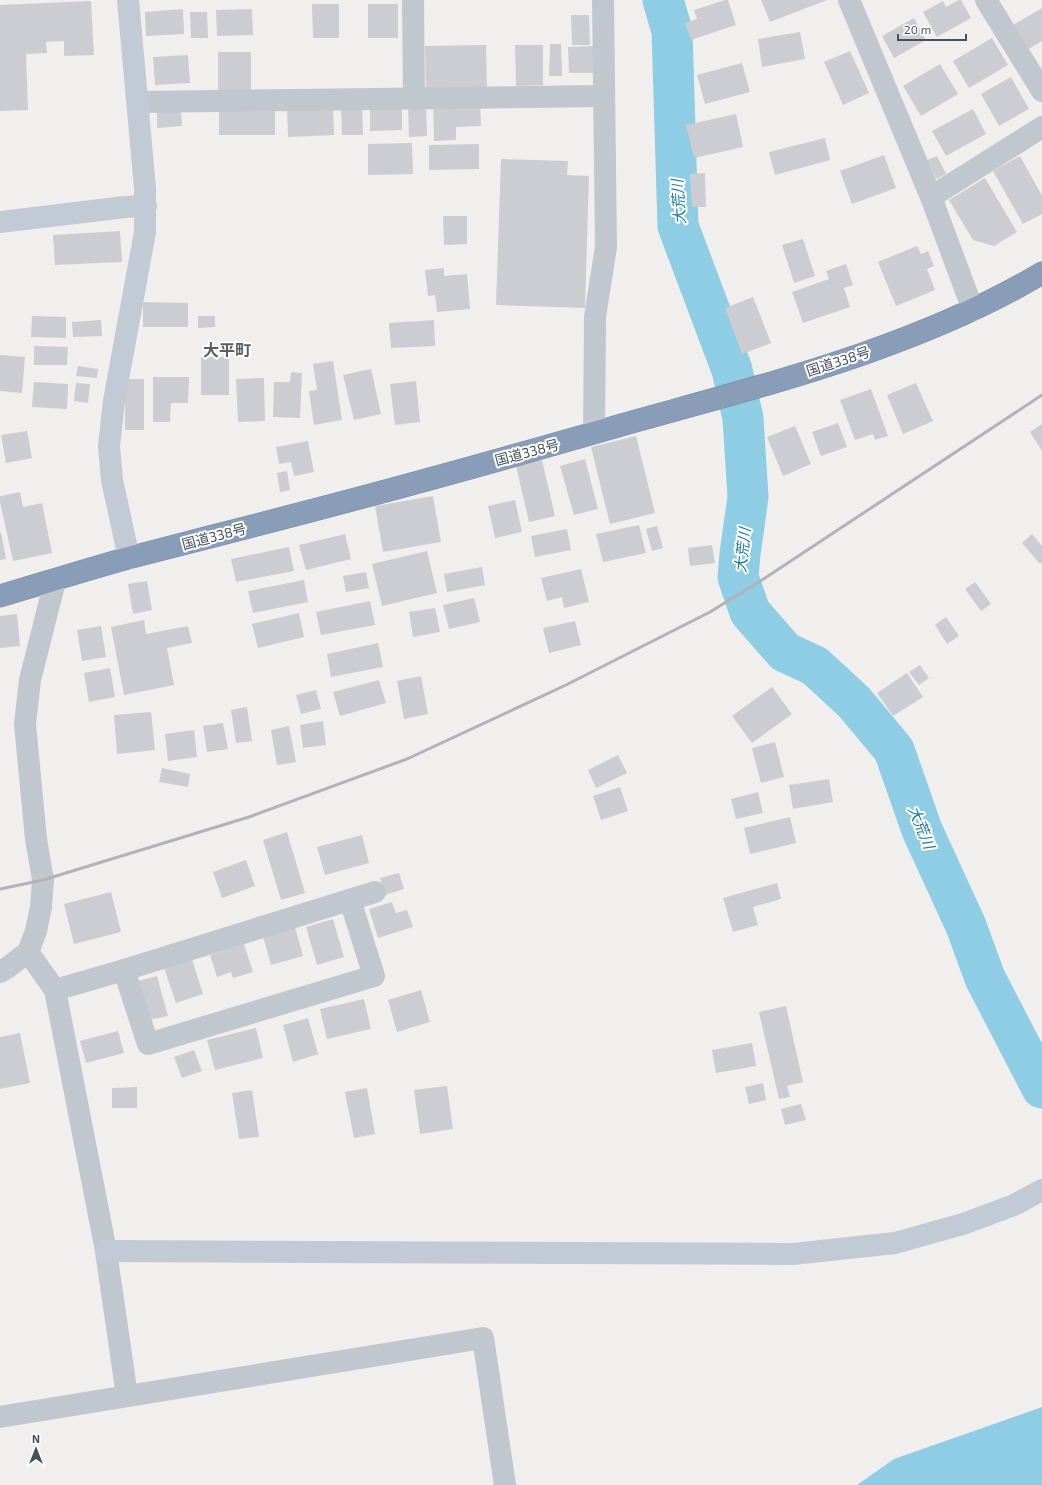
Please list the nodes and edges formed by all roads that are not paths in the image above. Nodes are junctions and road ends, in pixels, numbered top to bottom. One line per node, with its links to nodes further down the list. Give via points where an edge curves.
1 (128, 0): 9 (street)
2 (413, 0): 8 (street)
3 (603, 0): 7 (street)
4 (849, 0): 11 (street)
5 (986, 0): 6 (street)
6 (1042, 91)
7 (603, 96): 8 (street); 16 (street, via 606,247 595,317)
8 (414, 99): 9 (street)
9 (138, 102): 12 (street)
10 (1042, 127): 11 (street)
11 (931, 197): 15 (street)
12 (146, 206): 13 (street); 17 (street, via 145,232 114,401 109,446 112,480)
13 (0, 222)
14 (1042, 273): 15 (highway, 国道338号)
15 (973, 310): 16 (highway, 国道338号, via 849,358 725,397)
16 (594, 433): 17 (highway, 国道338号)
17 (129, 558): 18 (highway, 国道338号)
18 (55, 581): 19 (highway, 国道338号); 22 (street, via 30,680 25,724 36,839 43,880 36,931)
19 (0, 596)
20 (375, 892): 21 (street)
21 (350, 900): 23 (street); 23 (street, via 374,976 148,1044)
22 (28, 952): 24 (street); 25 (street)
23 (124, 970): 25 (street)
24 (0, 972)
25 (55, 990): 27 (street)
26 (1042, 1190): 27 (street, via 1014,1205 963,1224 895,1243 793,1254)
27 (106, 1251): 28 (street)
28 (127, 1396): 29 (street); 30 (street, via 483,1338)
29 (0, 1417)
30 (505, 1485)

